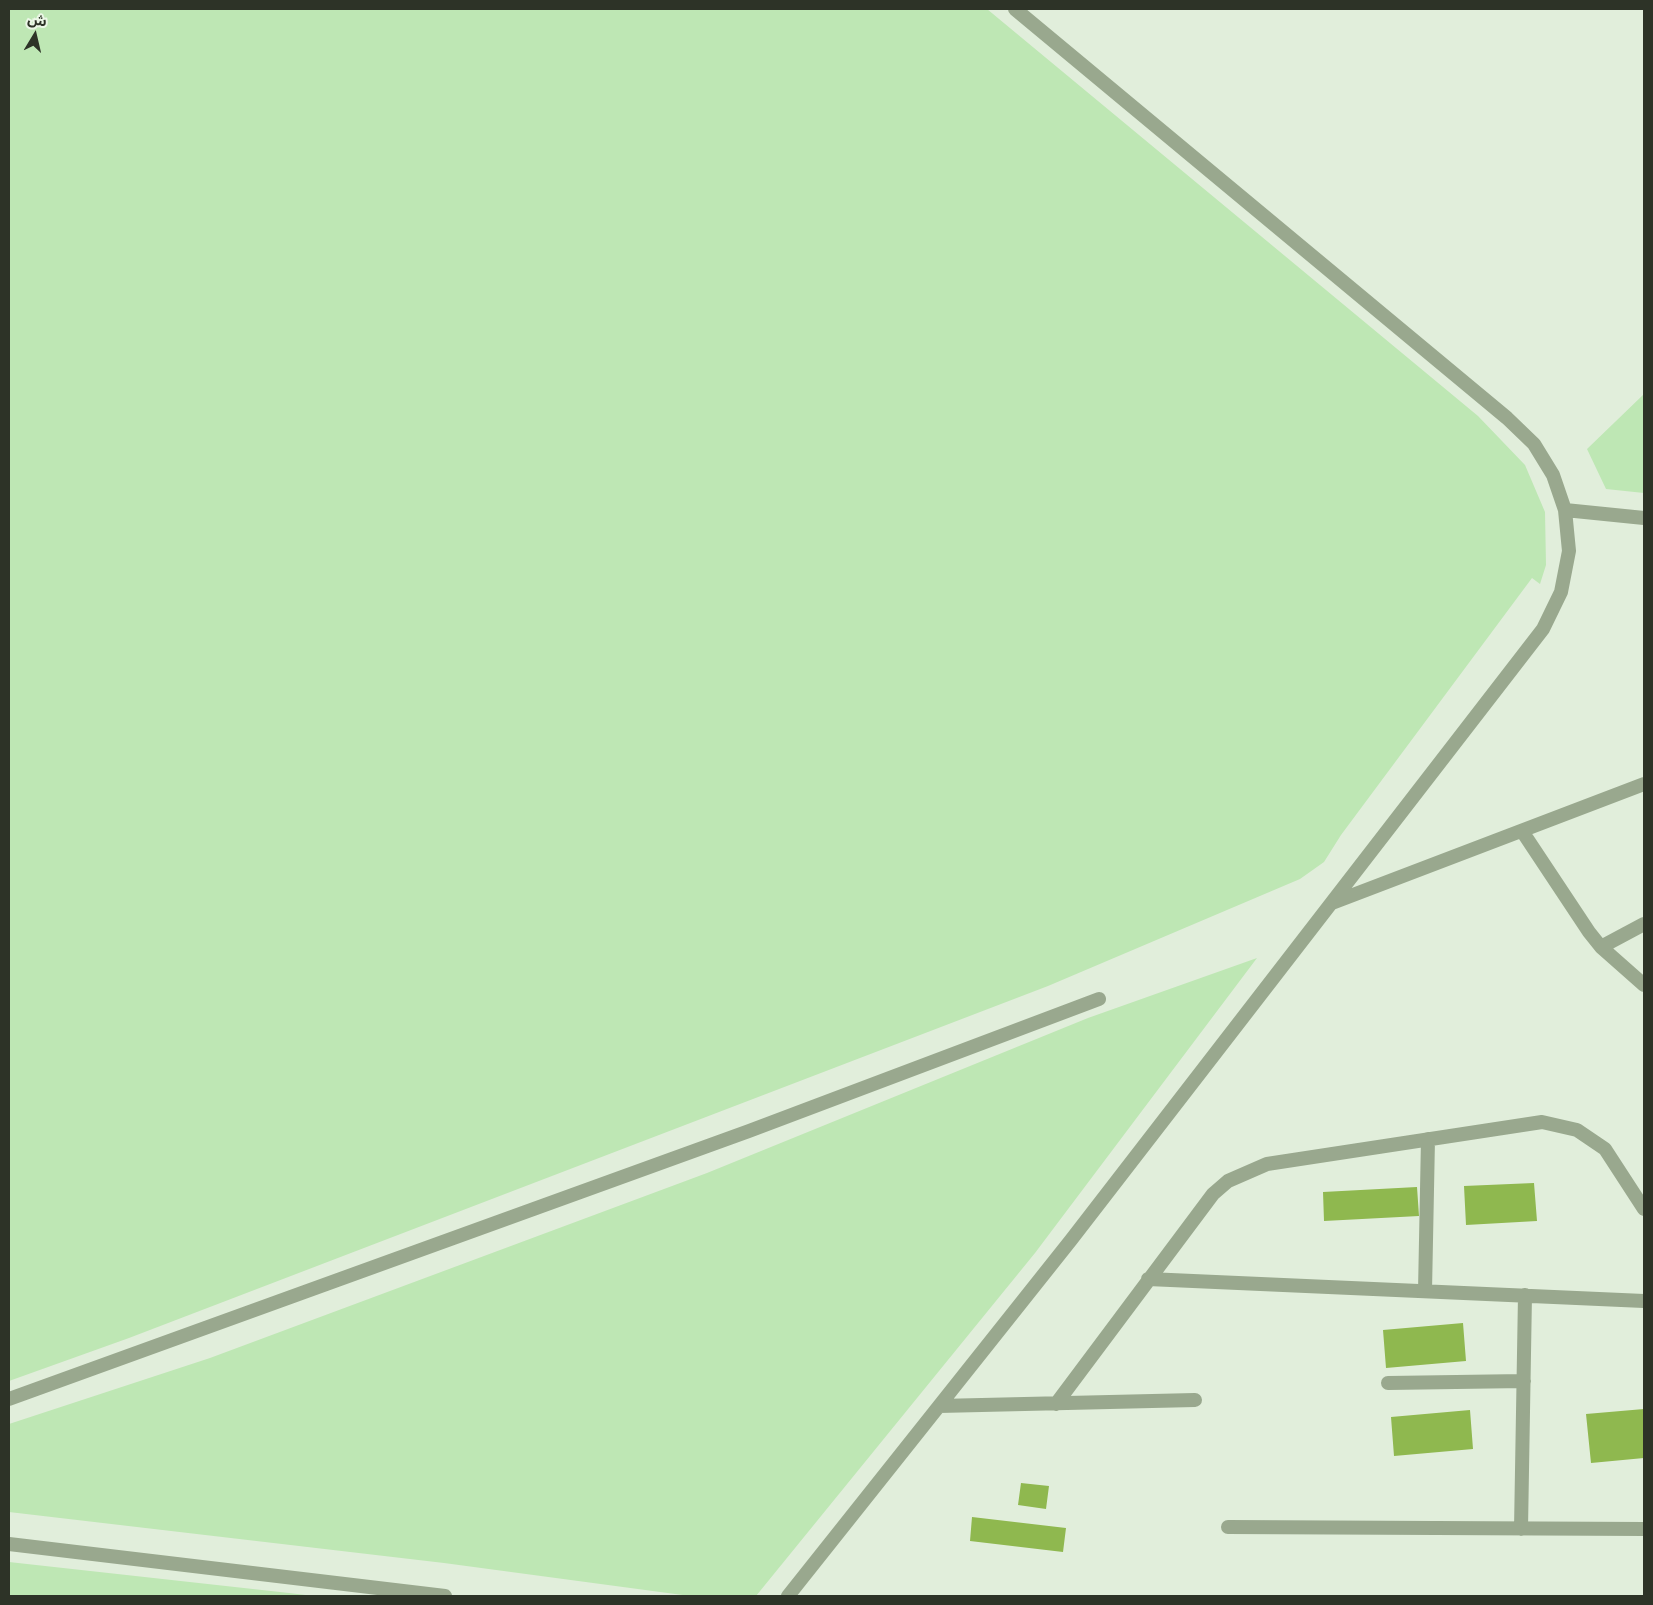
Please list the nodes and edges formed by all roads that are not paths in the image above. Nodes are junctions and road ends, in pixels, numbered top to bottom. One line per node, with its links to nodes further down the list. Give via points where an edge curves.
1 (1016, 9): 2 (lane, via 1507,418 1534,444 1553,475)
2 (1565, 510): 3 (lane); 6 (lane, via 1567,559 1561,592 1544,629)
3 (1644, 518)
4 (1644, 784): 5 (lane)
5 (1522, 830): 6 (lane); 8 (lane)
6 (1331, 904): 22 (lane)
7 (1644, 924): 8 (lane)
8 (1601, 947): 9 (lane)
9 (1644, 985)
10 (1099, 999): 19 (lane, via 749,1131)
11 (1428, 1139): 12 (lane, via 1542,1122 1577,1130 1605,1149); 13 (lane, via 1267,1164 1228,1180 1213,1194); 14 (lane)
12 (1644, 1209)
13 (1148, 1279): 14 (lane); 21 (lane)
14 (1425, 1291): 15 (lane)
15 (1525, 1295): 16 (lane); 17 (lane)
16 (1644, 1301)
17 (1524, 1381): 18 (lane); 24 (lane)
18 (1388, 1382)
19 (9, 1399)
20 (1195, 1400): 21 (lane)
21 (1056, 1404): 22 (lane)
22 (939, 1406): 28 (lane)
23 (1228, 1527): 24 (lane)
24 (1521, 1529): 25 (lane)
25 (1644, 1530)
26 (9, 1544): 27 (lane)
27 (445, 1596)
28 (788, 1596)

